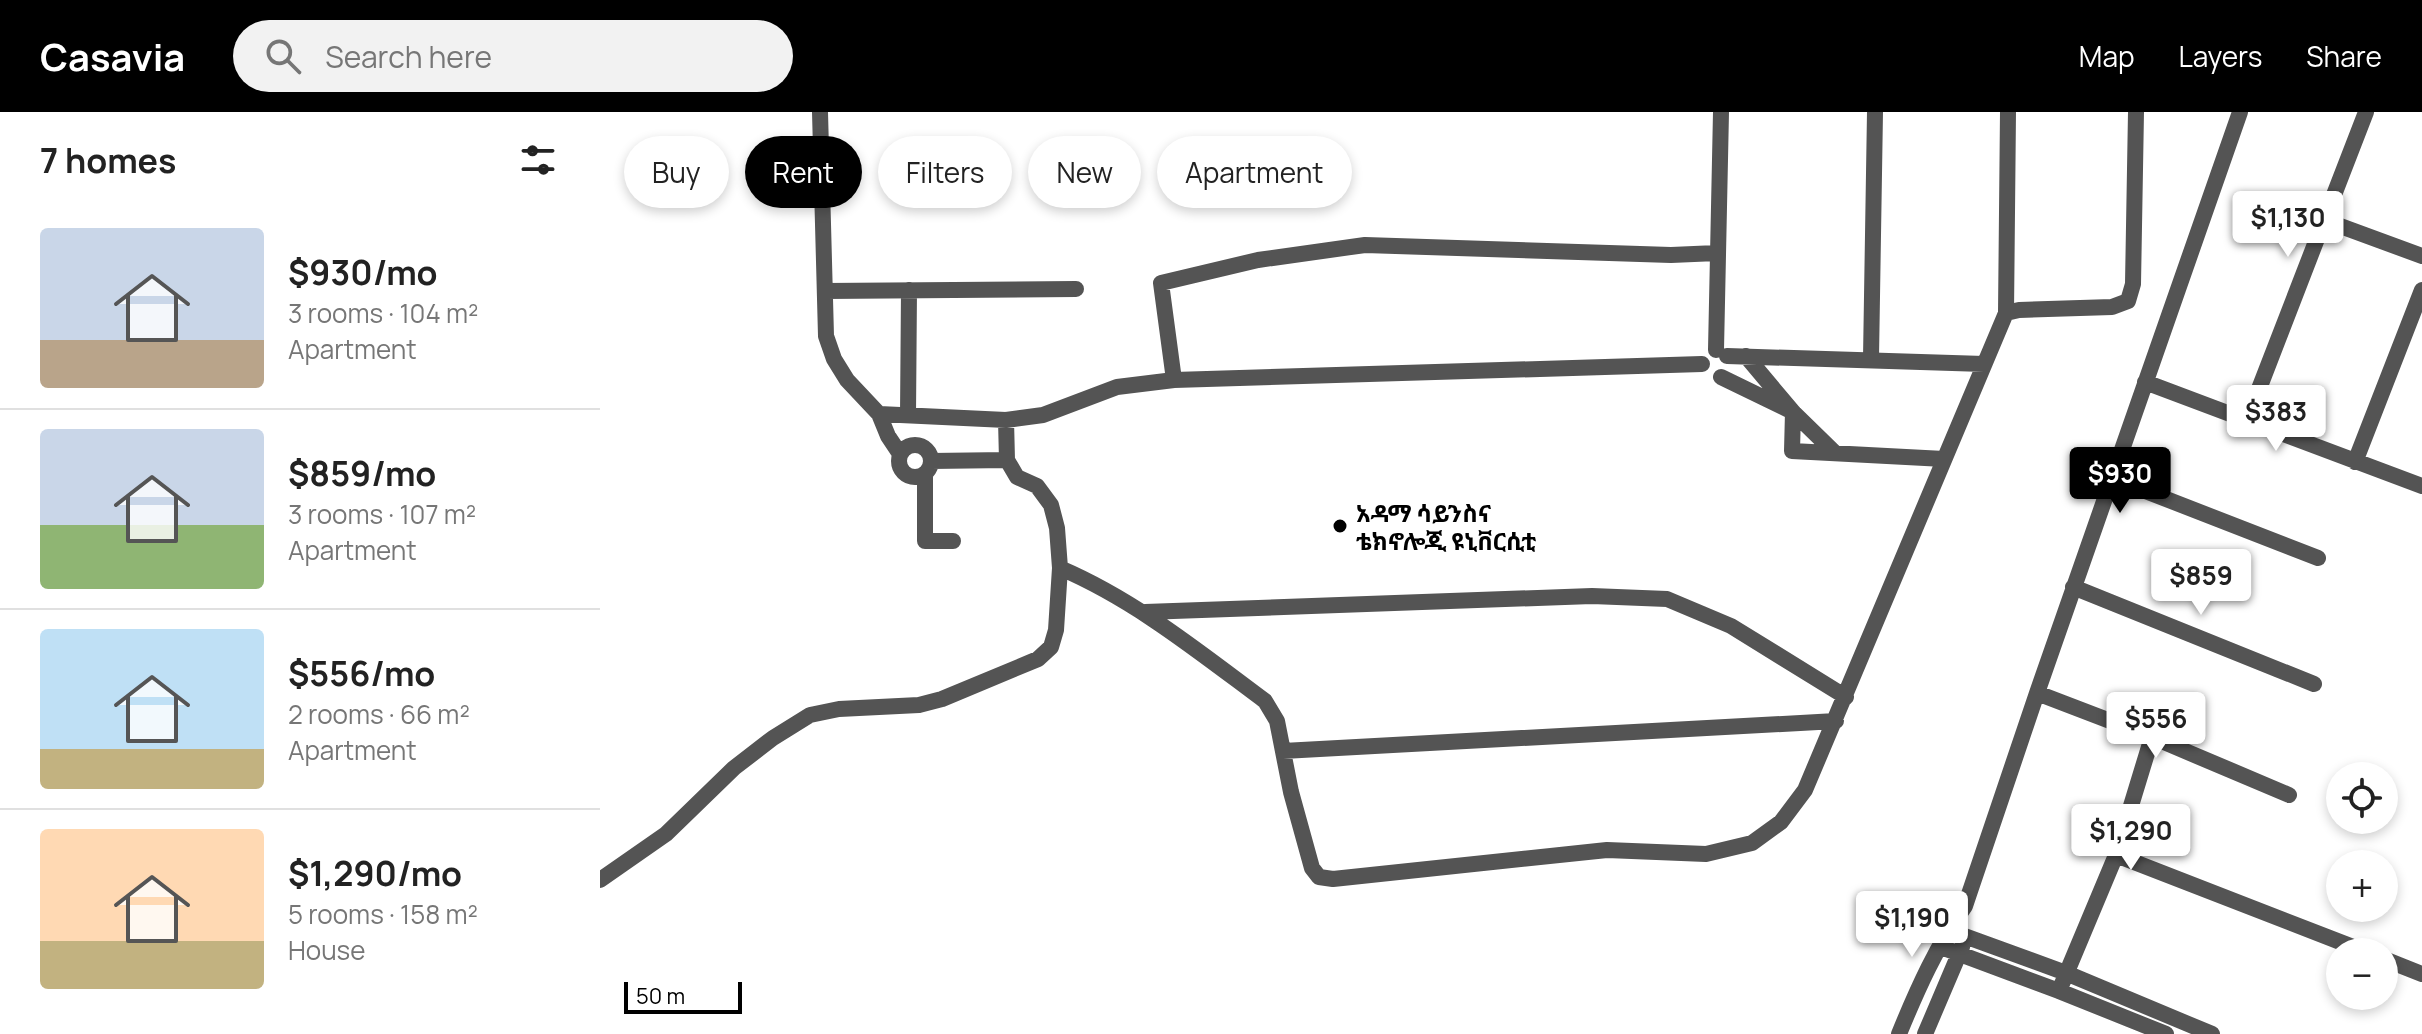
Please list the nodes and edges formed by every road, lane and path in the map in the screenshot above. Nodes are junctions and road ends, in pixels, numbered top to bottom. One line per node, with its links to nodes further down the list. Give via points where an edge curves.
1 (820, 112): 14 (street)
2 (1721, 112): 9 (street)
3 (1875, 112): 18 (street)
4 (2008, 112): 15 (street)
5 (2136, 112): 15 (street, via 2133,284 2128,301 2112,307)
6 (2240, 112): 23 (street)
7 (2366, 112): 8 (street)
8 (2324, 220): 10 (street); 28 (street)
9 (1717, 253): 16 (street); 22 (street, via 1365,245 1258,260 1161,283)
10 (2422, 256)
11 (1076, 289): 12 (street)
12 (909, 290): 14 (street); 26 (street)
13 (2422, 290): 34 (street)
14 (825, 291): 25 (street, via 826,336 834,359)
15 (2006, 313): 20 (street)
16 (1722, 353): 17 (street); 19 (street, via 1706,354); 21 (street, via 1729,370)
17 (1746, 356): 18 (street); 24 (street)
18 (1871, 358): 20 (street)
19 (1702, 364): 21 (street, via 1706,374); 22 (street)
20 (1984, 364): 32 (street)
21 (1721, 377): 24 (street)
22 (1174, 380): 27 (street, via 1117,387 1043,415)
23 (2145, 382): 28 (street); 36 (street)
24 (1793, 412): 30 (street); 30 (street, via 1792,451)
25 (879, 414): 26 (street); 31 (street)
26 (912, 415): 27 (street); 29 (street)
27 (1006, 420): 33 (street)
28 (2247, 420): 34 (street)
29 (916, 444): 31 (street); 35 (street, via 928,450)
30 (1834, 452): 32 (street)
31 (900, 454): 35 (street, via 902,472 913,477)
32 (1944, 459): 45 (street)
33 (1007, 460): 35 (street); 40 (street, via 1017,477 1037,486 1051,505)
34 (2355, 462): 37 (street)
35 (928, 467): 38 (street, via 925,541)
36 (2112, 478): 39 (street); 41 (street)
37 (2422, 486)
38 (953, 541)
39 (2318, 558)
40 (1060, 568): 42 (street); 51 (street, via 1056,630 1051,647 1038,659 919,705 810,715 734,768 666,834)
41 (2073, 587): 43 (street); 44 (street)
42 (1145, 612): 45 (street, via 1592,596 1667,599 1731,626); 48 (street, via 1265,701 1277,721)
43 (2314, 684)
44 (2037, 693): 47 (street); 52 (street)
45 (1846, 697): 46 (street)
46 (1836, 721): 48 (street); 48 (street, via 1805,790 1781,822 1752,843 1706,854 1607,850 1333,879 1319,877 1312,868)
47 (2152, 737): 49 (street); 50 (street)
48 (1283, 751)
49 (2289, 795)
50 (2116, 855): 55 (street); 59 (street)
51 (600, 880)
52 (1965, 906): 53 (street); 54 (street)
53 (1948, 930): 54 (street); 56 (street)
54 (1966, 937): 57 (street); 59 (street)
55 (2330, 938)
56 (1941, 947): 57 (street); 62 (street)
57 (1959, 955): 61 (street); 63 (street)
58 (2398, 965): 60 (street)
59 (2066, 973): 61 (street); 65 (street)
60 (2422, 974)
61 (2059, 991): 64 (street)
62 (1899, 1034)
63 (1925, 1034)
64 (2166, 1034)
65 (2212, 1034)

